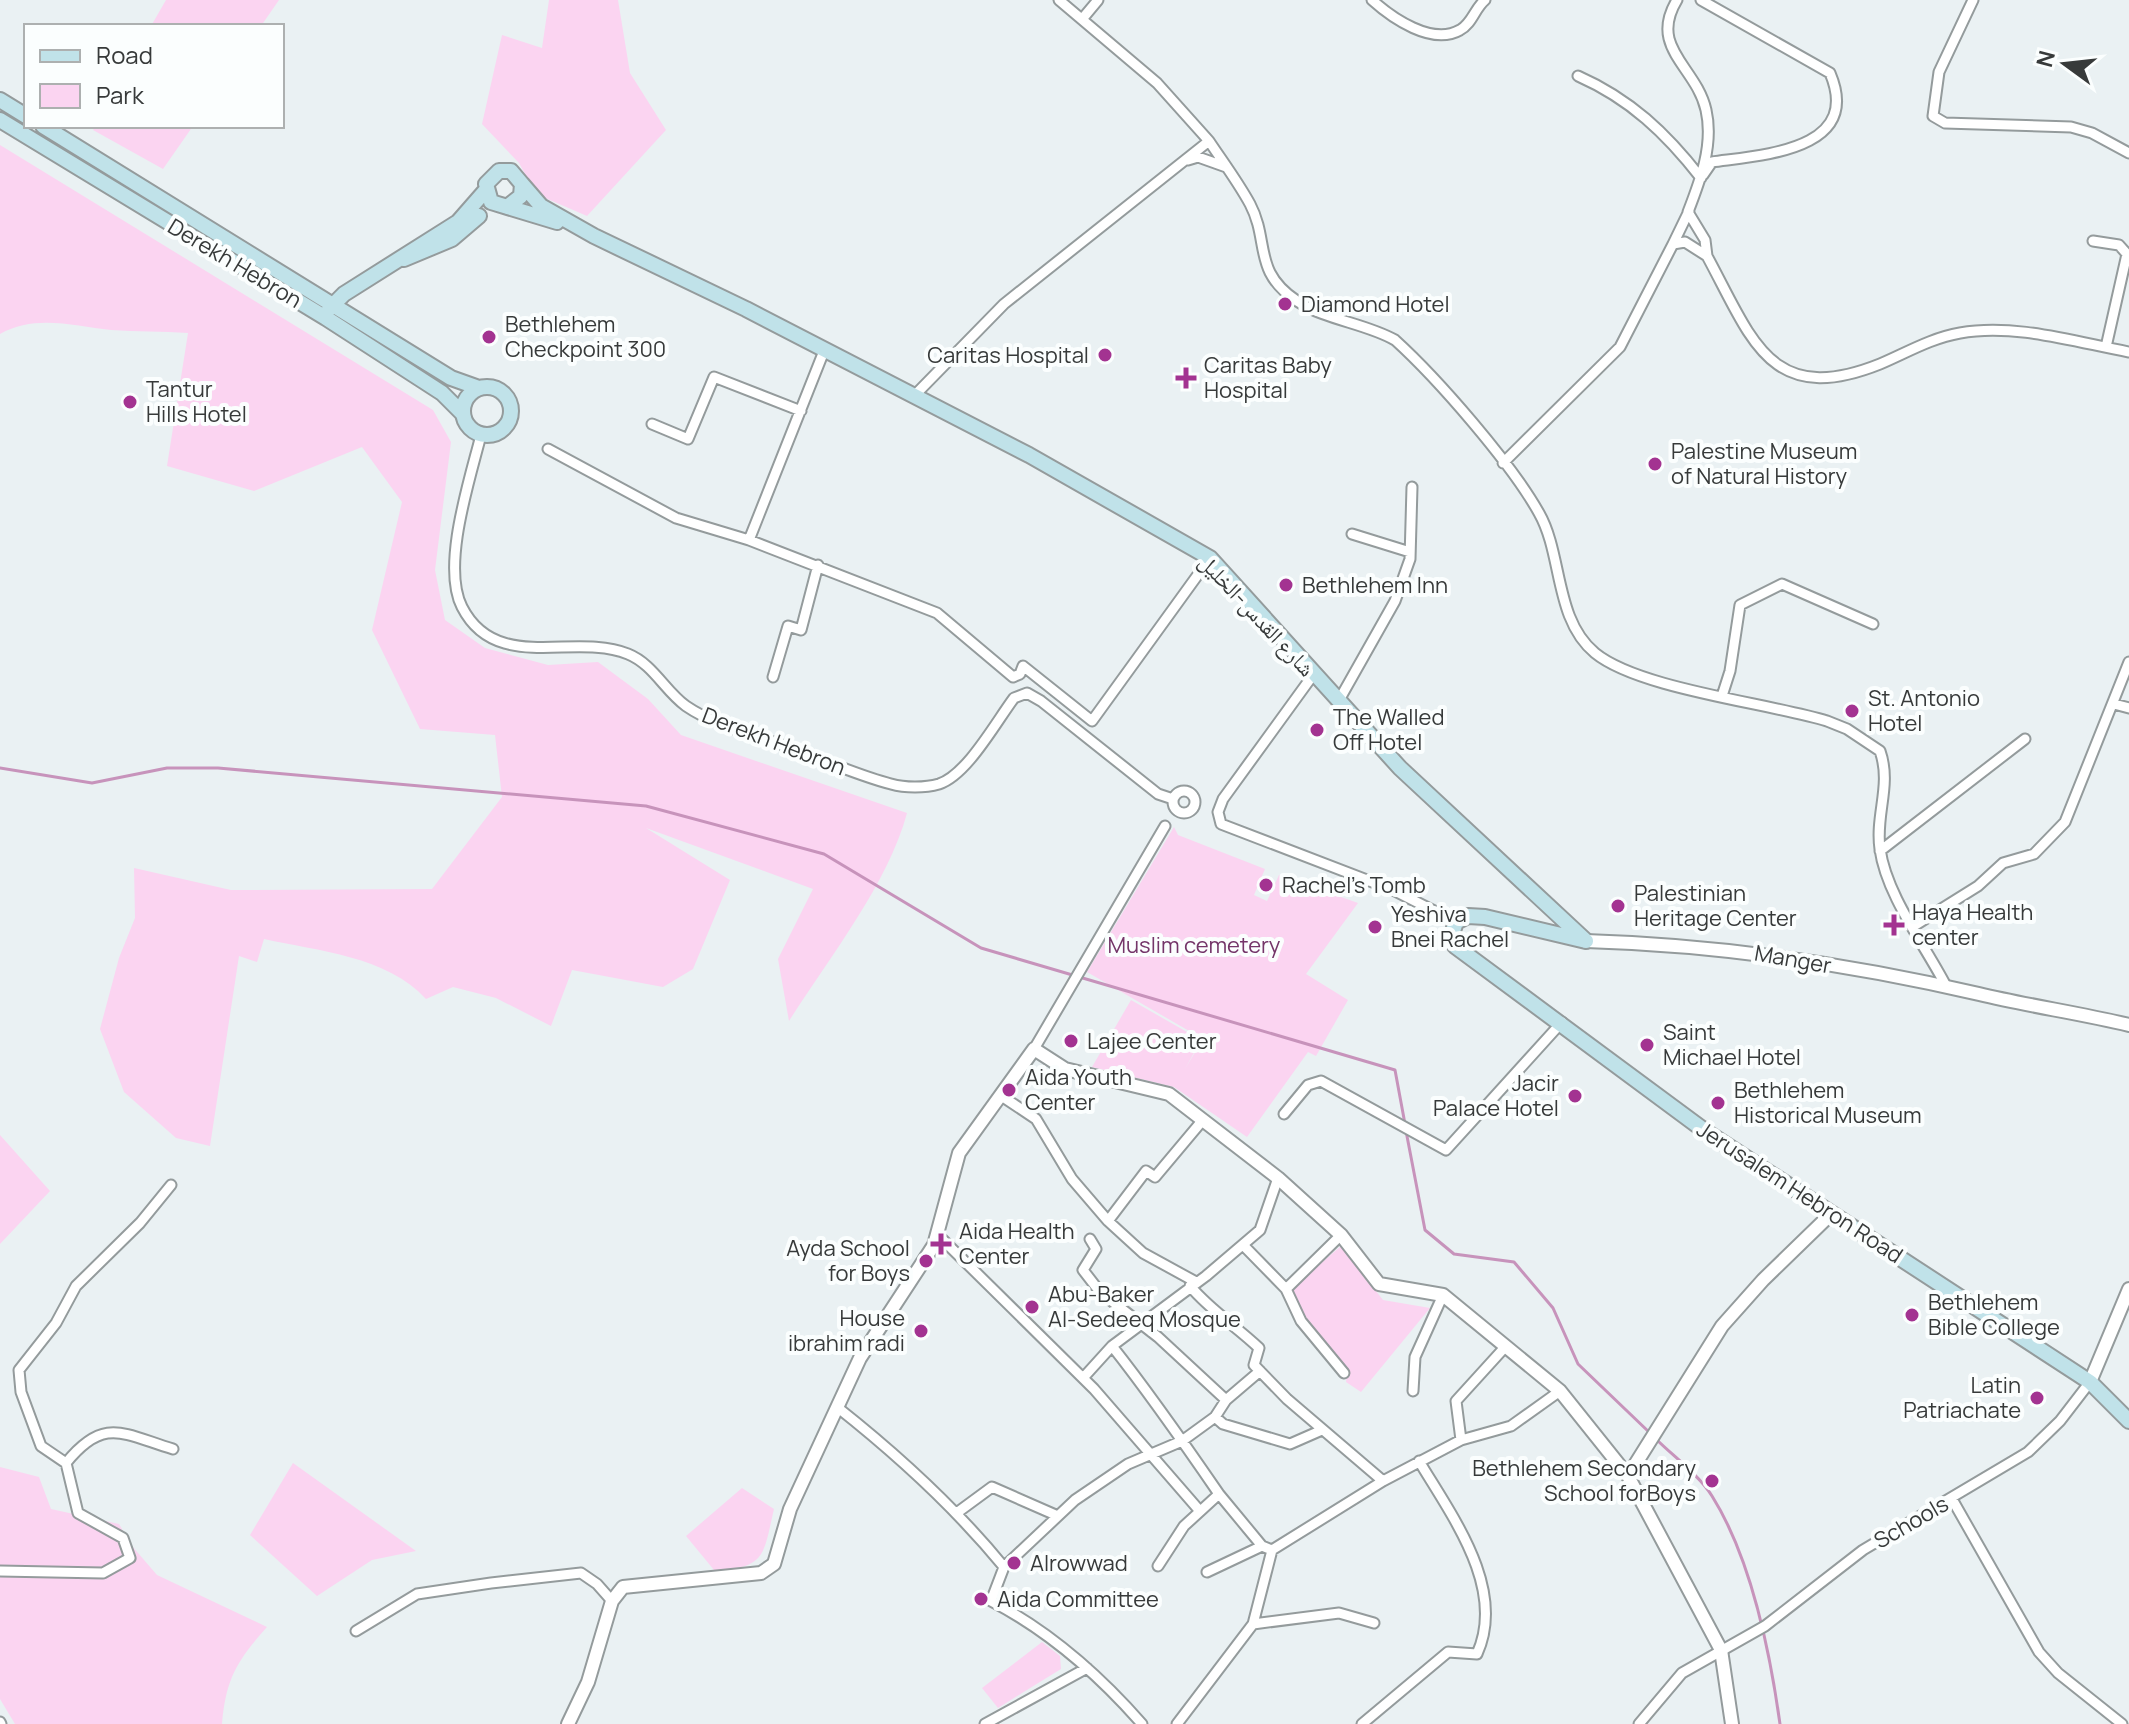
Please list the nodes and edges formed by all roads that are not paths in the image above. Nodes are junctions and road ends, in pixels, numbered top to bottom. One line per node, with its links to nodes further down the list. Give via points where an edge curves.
1 (1059, 0): 8 (street)
2 (1098, 0): 8 (street)
3 (1372, 0): 4 (street, via 1403,23 1446,34 1461,30)
4 (1485, 0)
5 (1677, 0): 18 (street, via 1666,35 1705,107 1707,146)
6 (1701, 0): 18 (street, via 1830,73 1836,100 1826,128 1808,143 1781,153 1712,162)
7 (1973, 0): 15 (street, via 1939,72 1933,116 1945,123 2071,127)
8 (1083, 18): 14 (street, via 1157,83)
9 (1578, 76): 18 (street, via 1641,112)
10 (0, 100): 11 (main road)
11 (24, 115)
12 (0, 120): 31 (main road, Derekh Hebron)
13 (46, 128): 30 (main road, Derekh Hebron)
14 (1209, 141): 16 (street); 17 (street)
15 (2129, 153)
16 (1185, 160): 17 (street, via 1198,157); 36 (street, via 1004,304)
17 (1226, 167): 42 (street, via 1251,206 1269,272 1282,289 1300,303 1395,340)
18 (1701, 178): 22 (street)
19 (522, 184): 20 (main road, via 505,170 489,178); 21 (main road, via 521,196); 25 (main road, via 541,206)
20 (486, 190): 21 (main road, via 491,202); 24 (main road)
21 (504, 207): 23 (main road); 25 (main road)
22 (1689, 210): 27 (street); 28 (street)
23 (479, 216): 24 (main road); 29 (main road, via 436,248)
24 (458, 222): 29 (main road)
25 (594, 236): 33 (main road, شارع القدس-الخليل)
26 (2093, 241): 32 (street, via 2119,245 2127,254)
27 (1673, 244): 28 (street, via 1685,242); 42 (street, via 1620,347)
28 (1707, 256): 32 (street, via 1765,357 1798,375 1846,375 1962,332 2001,331)
29 (388, 265): 30 (main road)
30 (336, 305): 31 (main road); 35 (main road, Derekh Hebron, via 451,378)
31 (326, 318): 38 (main road, Derekh Hebron, via 442,393)
32 (2106, 347): 34 (street)
33 (824, 351): 36 (main road, شارع القدس-الخليل); 37 (street)
34 (2129, 352)
35 (479, 388): 38 (main road, via 469,396); 40 (main road, via 500,391 511,410 503,430)
36 (914, 396): 47 (main road, شارع القدس-الخليل)
37 (801, 411): 39 (street, via 714,377 688,439); 45 (street)
38 (463, 414): 40 (main road)
39 (652, 424)
40 (481, 435): 58 (street, Derekh Hebron, via 454,574 462,608 483,633 532,649 625,652 650,669 674,697 704,716 892,785 939,784 957,772 1014,698 1027,693 1158,794)
41 (548, 449): 45 (street, via 676,518)
42 (1503, 463): 53 (street, via 1538,511 1564,599 1595,653 1645,677)
43 (1412, 487): 46 (street)
44 (1352, 534): 46 (street)
45 (749, 540): 48 (street)
46 (1410, 552): 54 (street, via 1395,601)
47 (1210, 558): 48 (street, via 1092,721 1023,666 1013,677 937,613); 51 (main road, شارع القدس-الخليل)
48 (818, 565): 52 (street, via 801,630 788,626)
49 (1873, 624): 53 (street, via 1782,584 1740,605)
50 (2129, 662): 55 (street)
51 (1313, 675): 54 (main road, شارع القدس-الخليل); 61 (street, via 1223,799 1221,824 1393,890)
52 (773, 677)
53 (1722, 696): 60 (street, via 1827,721 1880,751 1886,776)
54 (1338, 702): 63 (main road, شارع القدس-الخليل, via 1400,768)
55 (2114, 704): 56 (street); 62 (street, via 2065,822 2054,836 2034,854 2003,863 1978,886)
56 (2129, 708)
57 (2025, 739): 60 (street)
58 (1173, 799)
59 (1165, 826): 67 (street)
60 (1880, 851): 62 (street)
61 (1456, 922): 63 (main road, Manger, via 1485,917); 65 (main road, Jerusalem Hebron Road, via 1455,946)
62 (1914, 926): 64 (street)
63 (1586, 941): 64 (street, Manger, via 1747,951)
64 (1945, 984): 66 (street, Manger)
65 (1562, 1022): 69 (street, via 1446,1150 1321,1081 1308,1085); 73 (main road, Jerusalem Hebron Road, via 1705,1131)
66 (2129, 1025)
67 (1034, 1049): 68 (street); 70 (street, via 1065,1069 1169,1094)
68 (1000, 1095): 74 (street, via 1036,1119 1072,1179); 75 (street, via 959,1153)
69 (1284, 1114)
70 (1202, 1121): 71 (street); 74 (street, via 1155,1177 1146,1171)
71 (1278, 1178): 76 (street); 78 (street, via 1260,1230)
72 (171, 1185): 102 (street, via 76,1286 56,1323 19,1370 21,1392 41,1446)
73 (1832, 1213): 89 (main road, Jerusalem Hebron Road); 103 (street, via 1722,1326)
74 (1108, 1221): 79 (street, via 1143,1253)
75 (937, 1234): 88 (street); 93 (street, via 860,1358)
76 (1341, 1235): 80 (street); 81 (street, via 1379,1284)
77 (1090, 1239): 83 (street, via 1096,1249 1083,1270 1100,1292)
78 (1244, 1246): 79 (street); 80 (street)
79 (1193, 1284): 83 (street); 86 (street, via 1226,1324 1259,1348 1254,1365)
80 (1286, 1289): 87 (street, via 1301,1321)
81 (1443, 1295): 85 (street); 90 (street, via 1415,1357)
82 (2127, 1297): 89 (street)
83 (1139, 1323): 84 (street); 92 (street)
84 (1112, 1346): 88 (street); 98 (street)
85 (1506, 1346): 91 (street); 97 (street, via 1456,1401)
86 (1260, 1371): 92 (street); 96 (street)
87 (1344, 1373)
88 (1083, 1378): 100 (street)
89 (2090, 1382): 95 (main road, Jerusalem Hebron Road); 106 (street, Schools, via 2028,1452)
90 (1413, 1391)
91 (1560, 1391): 97 (street, via 1511,1426); 103 (street)
92 (1226, 1400): 94 (street)
93 (837, 1407): 108 (street, via 902,1458); 115 (street, via 790,1509 774,1564 761,1573 623,1587)
94 (1215, 1417): 96 (street, via 1290,1444); 98 (street)
95 (2129, 1421)
96 (1322, 1430): 104 (street)
97 (1461, 1440): 101 (street)
98 (1182, 1441): 100 (street); 105 (street)
99 (173, 1449): 102 (street, via 111,1430 84,1441)
100 (1152, 1453): 107 (street); 109 (street, via 1128,1464)
101 (1419, 1461): 104 (street); 125 (street, via 1479,1573 1481,1646 1477,1654 1448,1652)
102 (66, 1463): 113 (street, via 78,1513 123,1538 130,1558 103,1573)
103 (1628, 1476): 119 (street)
104 (1383, 1481): 110 (street)
105 (1219, 1494): 107 (street); 110 (street)
106 (1952, 1499): 119 (street, Schools, via 1863,1550 1765,1626); 128 (street, via 2039,1652)
107 (1199, 1510): 111 (street)
108 (958, 1512): 109 (street, via 992,1487); 112 (street)
109 (1058, 1516): 112 (street)
110 (1267, 1548): 114 (street); 117 (street)
111 (1158, 1566)
112 (1004, 1567): 120 (street, via 991,1601 1024,1618)
113 (0, 1571)
114 (1207, 1572)
115 (612, 1601): 118 (street, via 581,1573 491,1583 417,1594); 121 (street, via 588,1682)
116 (1374, 1623): 117 (street, via 1339,1613)
117 (1253, 1624): 124 (street)
118 (356, 1631)
119 (1721, 1650): 126 (street, Schools, via 1682,1673); 127 (street)
120 (1087, 1668): 122 (street); 123 (street)
121 (568, 1724)
122 (985, 1724)
123 (1142, 1724)
124 (1177, 1724)
125 (1362, 1724)
126 (1639, 1724)
127 (1732, 1724)
128 (2122, 1724)

